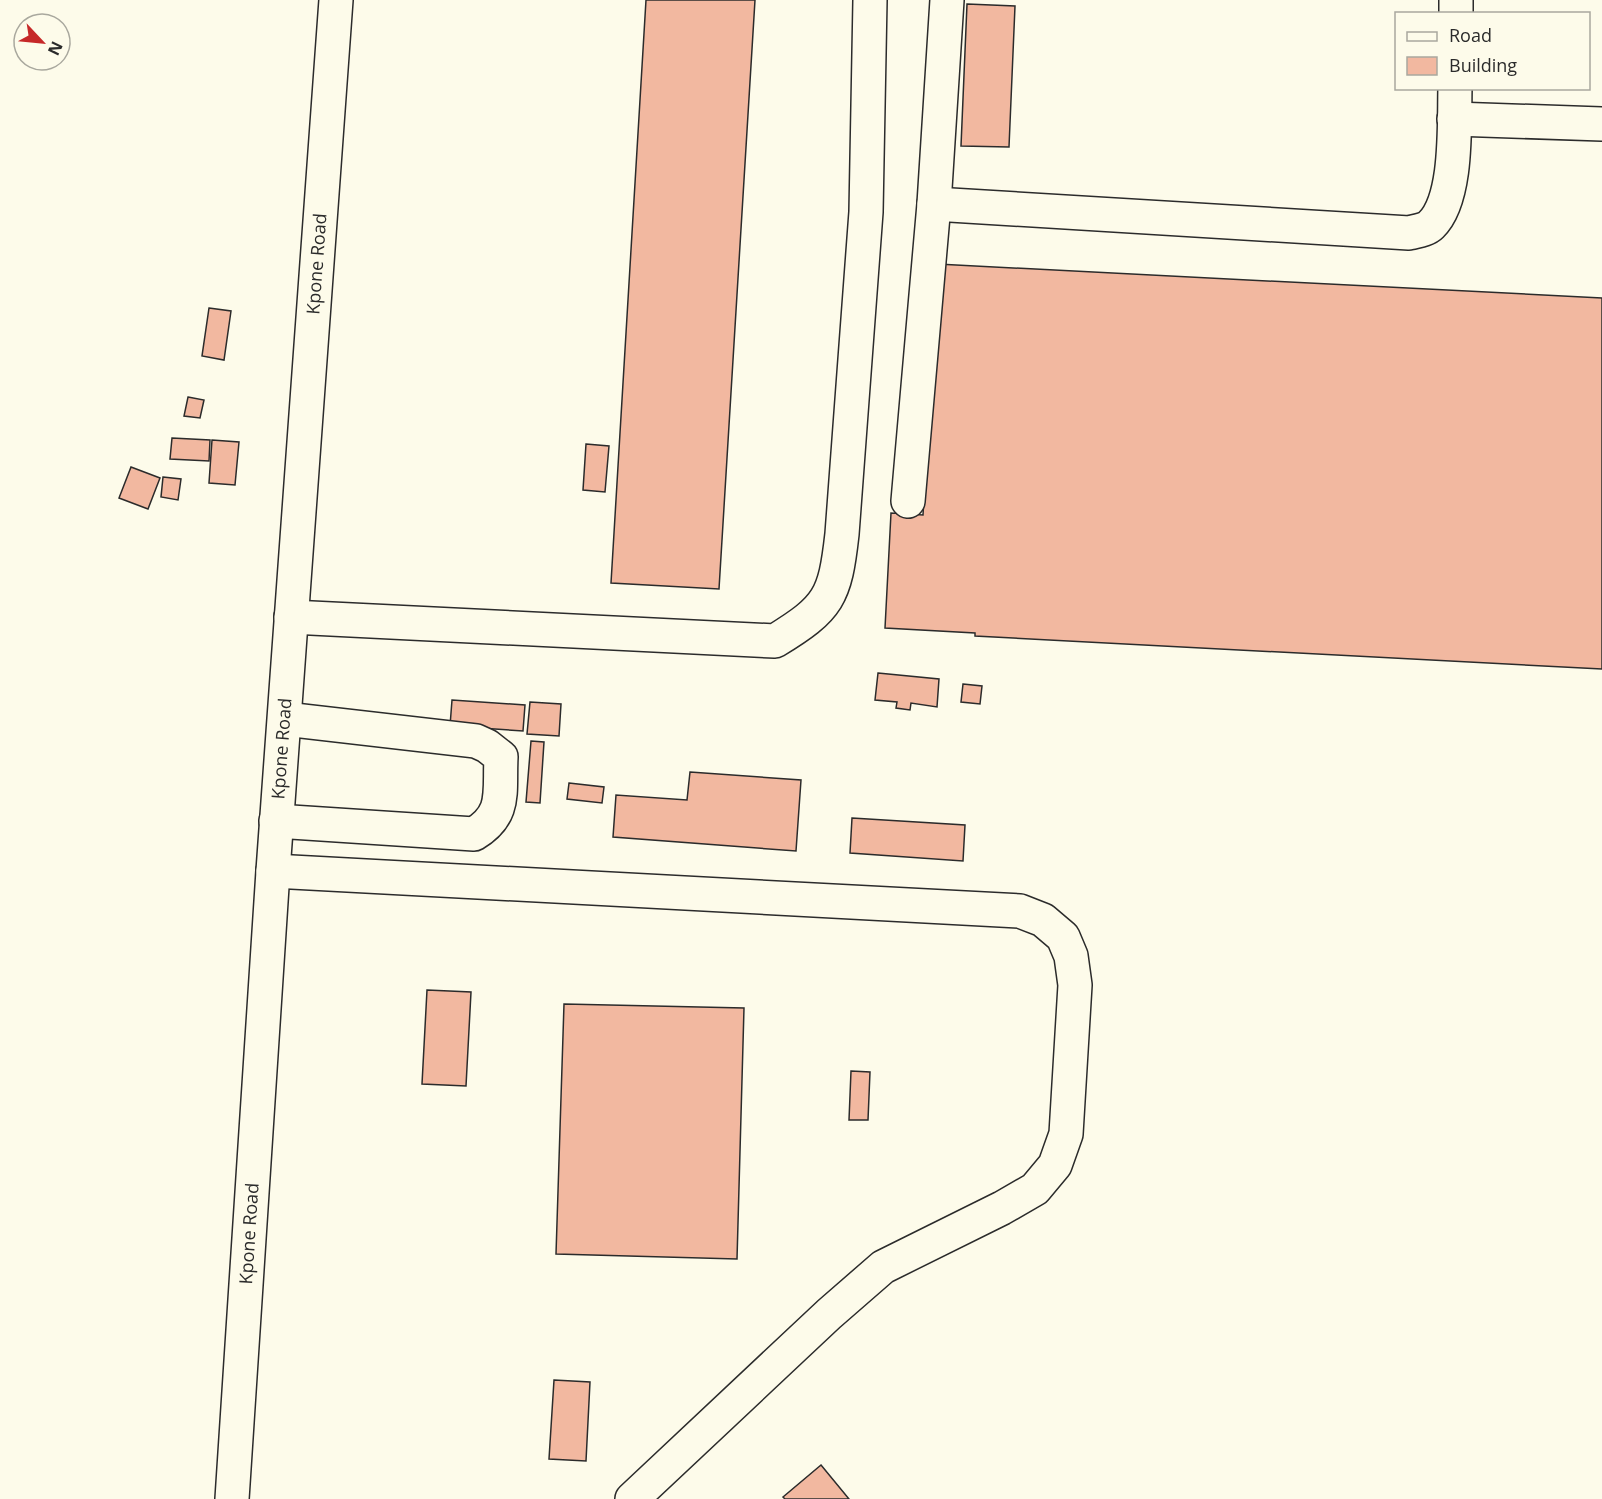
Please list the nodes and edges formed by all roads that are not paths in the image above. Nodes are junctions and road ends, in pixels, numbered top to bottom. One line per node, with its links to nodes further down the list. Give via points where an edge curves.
1 (336, 0): 8 (main road, Kpone Road)
2 (870, 0): 8 (main road, via 866,212 842,534 837,574 825,604 775,641)
3 (946, 0): 6 (main road)
4 (1455, 104): 5 (main road); 6 (main road, via 1448,193 1442,212 1429,228 1409,233)
5 (1602, 124)
6 (934, 204): 7 (main road)
7 (908, 501)
8 (291, 617): 9 (main road, Kpone Road)
9 (285, 719): 10 (main road, Kpone Road); 10 (main road, via 476,741 501,758 498,813 489,825 474,834)
10 (276, 821): 11 (main road, Kpone Road)
11 (273, 871): 12 (main road, Kpone Road); 13 (main road, via 1020,911 1043,920 1062,937 1071,956 1075,985 1066,1134 1055,1165 1027,1194 883,1267)
12 (232, 1499)
13 (632, 1499)

